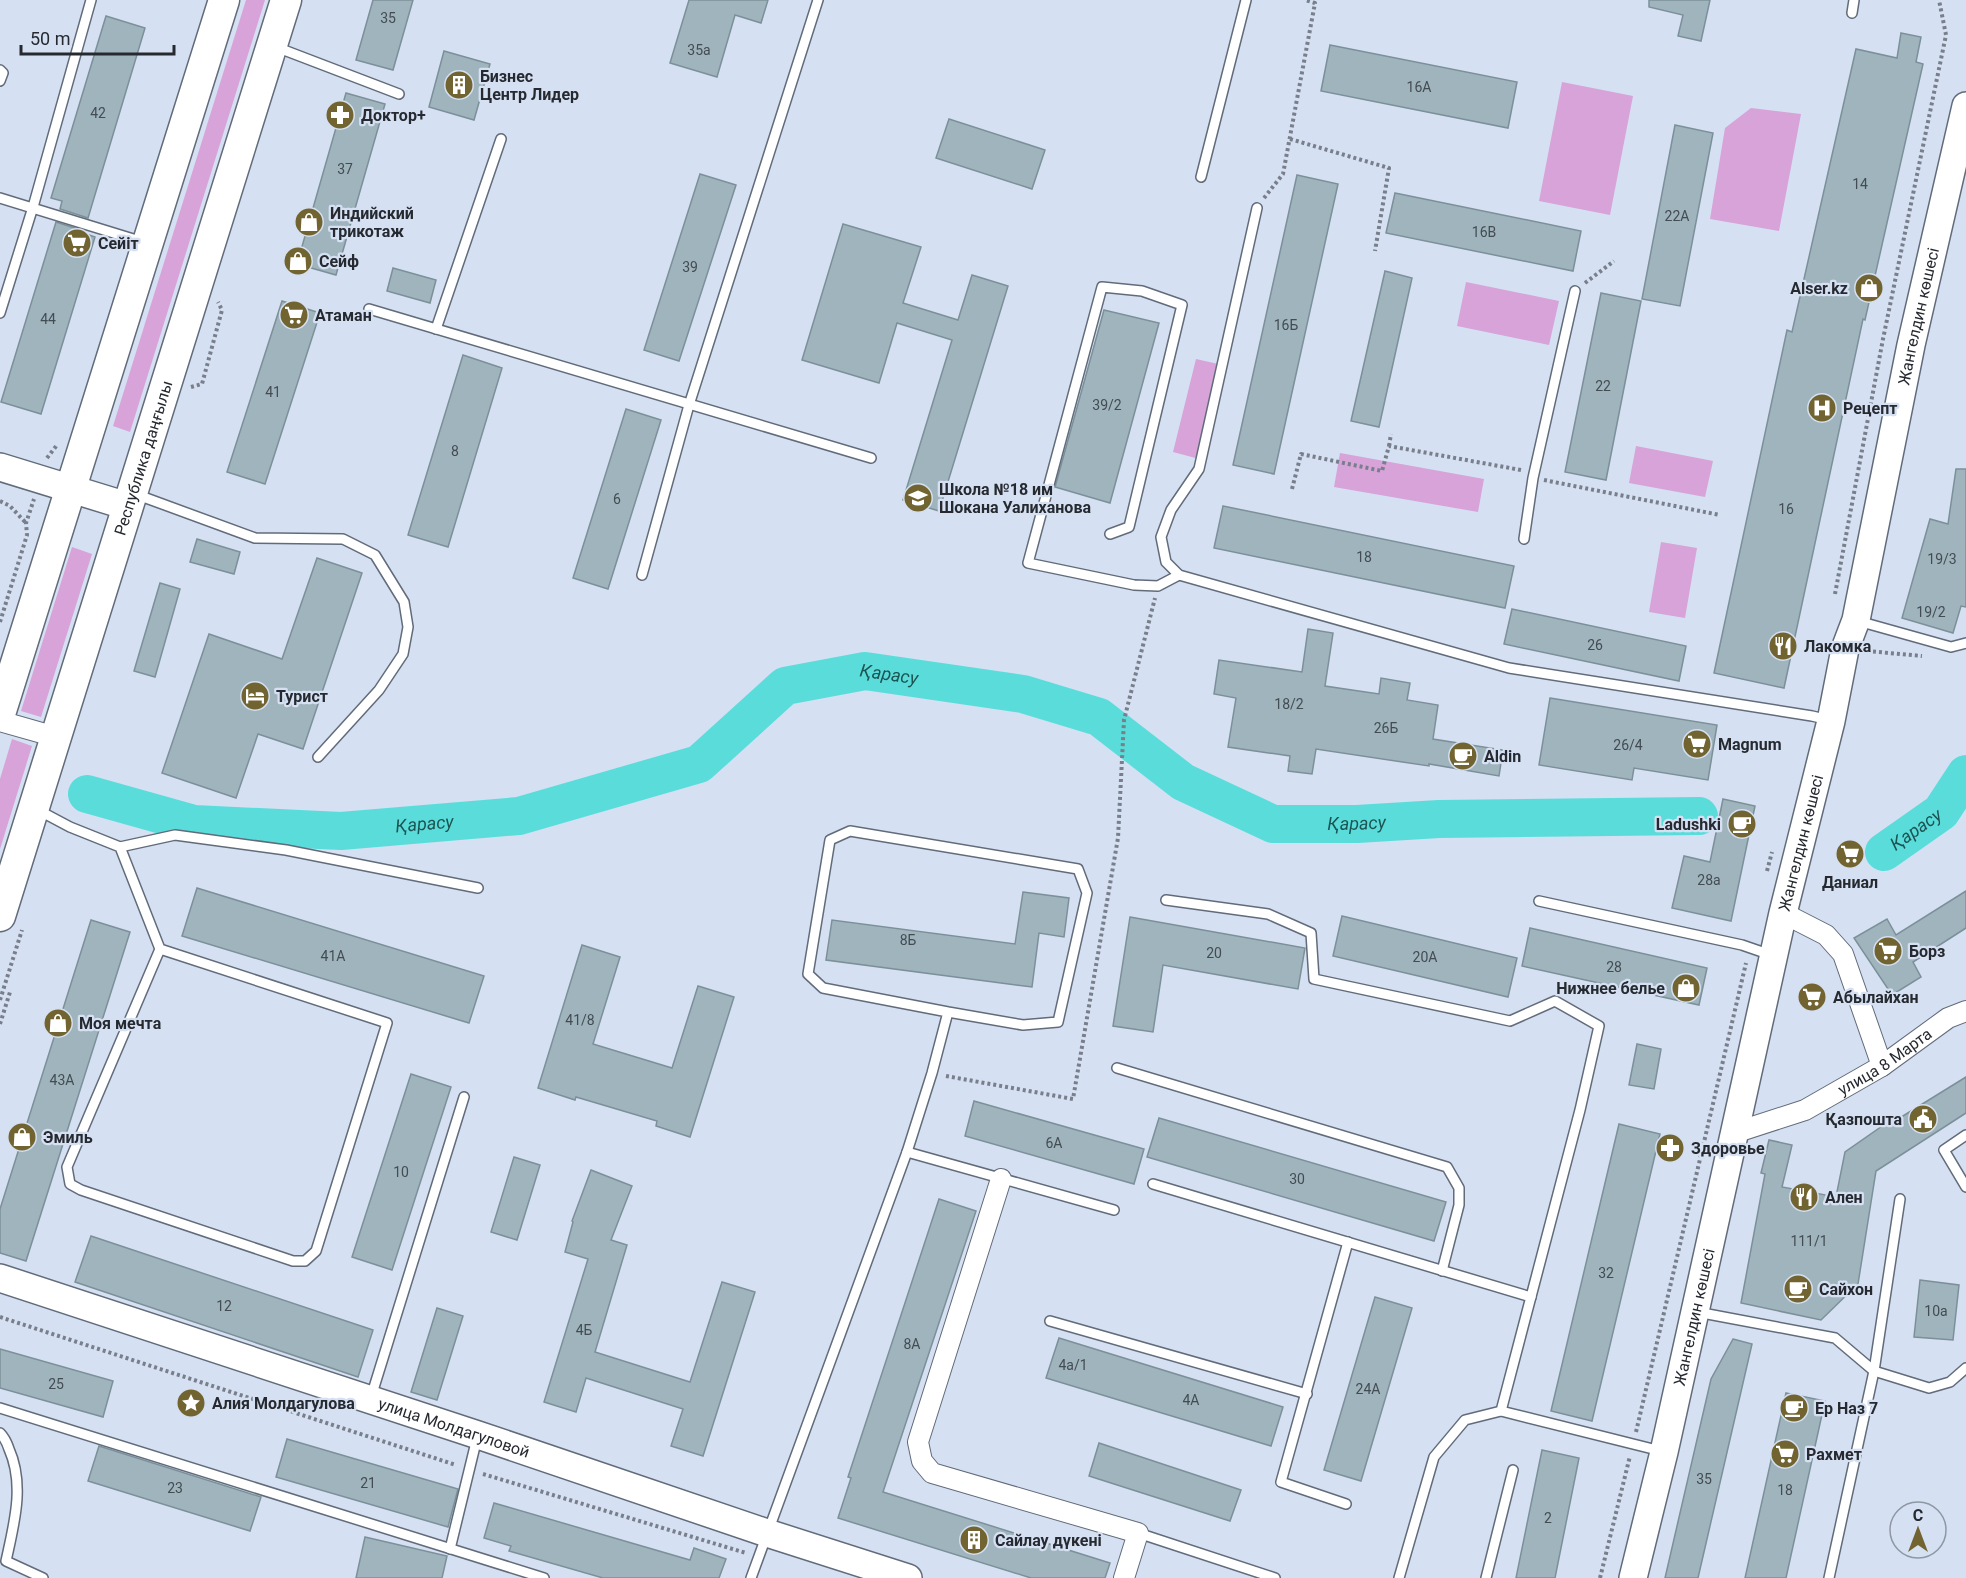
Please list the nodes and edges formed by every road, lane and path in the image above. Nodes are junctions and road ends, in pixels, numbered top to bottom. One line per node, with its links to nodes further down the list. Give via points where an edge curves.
1 (91, 0): 19 (lane)
2 (224, 0): 21 (main road)
3 (286, 0): 10 (main road, Республика даңғылы)
4 (818, 0): 28 (lane)
5 (1246, 0): 17 (lane)
6 (1305, 0): 16 (path, via 1315,3)
7 (1854, 0): 9 (lane)
8 (1939, 0): 44 (path, via 1946,35)
9 (1852, 13)
10 (272, 45): 13 (lane); 36 (main road, Республика даңғылы)
11 (0, 70): 12 (lane)
12 (0, 81)
13 (399, 94)
14 (1966, 106): 45 (main road, Жангелдин көшесі, via 1911,345)
15 (501, 139): 27 (lane)
16 (1290, 139): 20 (path, via 1283,174); 22 (path, via 1389,168)
17 (1201, 177)
18 (0, 198): 19 (lane)
19 (33, 207): 21 (lane); 26 (lane)
20 (1257, 208): 42 (lane, via 1199,469 1171,510 1161,537 1166,562)
21 (148, 243): 34 (main road)
22 (1376, 251)
23 (1614, 261): 24 (path)
24 (1575, 291): 33 (lane)
25 (369, 309): 27 (lane)
26 (0, 314)
27 (436, 329): 28 (lane)
28 (689, 405): 31 (lane); 41 (lane)
29 (1391, 434): 30 (path)
30 (1389, 446): 33 (path); 35 (path, via 1382,471 1300,454)
31 (871, 458)
32 (0, 467): 34 (main road)
33 (1533, 475): 38 (path); 40 (lane)
34 (71, 488): 36 (main road); 50 (main road)
35 (1292, 489)
36 (130, 500): 53 (main road, Республика даңғылы); 55 (lane, via 255,538 343,538 375,555 404,602 408,627 403,654 379,690)
37 (0, 501): 46 (path, via 26,522 27,536)
38 (1720, 515)
39 (1110, 534): 43 (lane, via 1129,527 1182,304 1142,291 1102,287 1028,563 1134,585)
40 (1524, 539)
41 (642, 575)
42 (1179, 575): 43 (lane); 52 (lane, via 1509,668)
43 (1158, 586): 54 (path, via 1124,720)
44 (1834, 598)
45 (1856, 620): 47 (lane, via 1951,647); 48 (main road, Жангелдин көшесі)
46 (0, 622)
47 (1966, 643)
48 (1845, 649): 49 (path); 52 (main road, Жангелдин көшесі)
49 (1933, 657)
50 (0, 714)
51 (0, 721): 53 (street)
52 (1831, 721): 63 (main road, Жангелдин көшесі)
53 (56, 737): 56 (main road, Республика даңғылы)
54 (1124, 755)
55 (318, 756)
56 (34, 808): 57 (lane); 64 (main road, Республика даңғылы)
57 (120, 847): 60 (lane, via 175,835 286,850); 65 (lane)
58 (1773, 849): 59 (path)
59 (1764, 882)
60 (478, 888)
61 (1166, 900): 85 (lane, via 1268,914 1311,933 1314,979 1510,1021 1555,1001 1599,1026)
62 (1539, 901): 66 (lane)
63 (1783, 913): 66 (main road, Жангелдин көшесі); 71 (street, via 1826,935 1843,954)
64 (0, 916)
65 (160, 949): 65 (lane, via 387,1023 316,1251 305,1261 293,1261 70,1184 68,1167)
66 (1761, 952): 74 (main road, Жангелдин көшесі); 97 (path)
67 (10, 992): 70 (path)
68 (1966, 1011): 71 (street, улица 8 Марта, via 1948,1018)
69 (948, 1012): 69 (lane, via 823,988 808,975 830,840 850,831 1078,869 1087,893 1058,1022 1023,1025); 76 (lane)
70 (0, 1024)
71 (1882, 1066): 74 (street, улица 8 Марта, via 1805,1110)
72 (1117, 1068): 83 (lane, via 1447,1167 1459,1188 1459,1205)
73 (464, 1097): 92 (lane)
74 (1734, 1133): 86 (main road, Жангелдин көшесі)
75 (1966, 1135): 79 (lane, via 1944,1150)
76 (907, 1152): 77 (lane); 103 (lane)
77 (1001, 1179): 81 (lane); 102 (street, via 918,1443 922,1461 932,1473)
78 (1153, 1184): 82 (lane)
79 (1966, 1187)
80 (1900, 1199): 90 (lane)
81 (1114, 1210)
82 (1348, 1242): 83 (lane); 91 (lane)
83 (1442, 1270): 85 (lane)
84 (0, 1278): 92 (main road, улица Молдагуловой)
85 (1531, 1297): 94 (lane)
86 (1694, 1312): 90 (lane, via 1835,1338); 98 (main road, Жангелдин көшесі)
87 (0, 1317): 99 (path)
88 (1050, 1321): 91 (lane)
89 (1966, 1368): 90 (lane, via 1950,1382 1929,1388)
90 (1874, 1371): 115 (lane)
91 (1307, 1394): 101 (lane, via 1281,1482)
92 (370, 1399): 96 (main road, улица Молдагуловой)
93 (0, 1408): 104 (lane)
94 (1501, 1412): 97 (lane); 111 (lane, via 1465,1420 1434,1457)
95 (0, 1433): 105 (lane, via 14,1461 18,1502 6,1561)
96 (478, 1435): 99 (lane); 103 (main road, улица Молдагуловой)
97 (1633, 1444): 98 (lane); 113 (path)
98 (1664, 1452): 114 (main road, Жангелдин көшесі)
99 (470, 1469): 103 (path); 104 (lane)
100 (1513, 1470): 112 (lane)
101 (1346, 1504)
102 (1138, 1533): 109 (street); 110 (lane)
103 (763, 1545): 107 (lane); 108 (main road, улица Молдагуловой)
104 (450, 1549): 106 (lane)
105 (44, 1578)
106 (544, 1578)
107 (752, 1578)
108 (908, 1578)
109 (1125, 1578)
110 (1275, 1578)
111 (1399, 1578)
112 (1486, 1578)
113 (1600, 1578)
114 (1633, 1578)
115 (1829, 1578)

